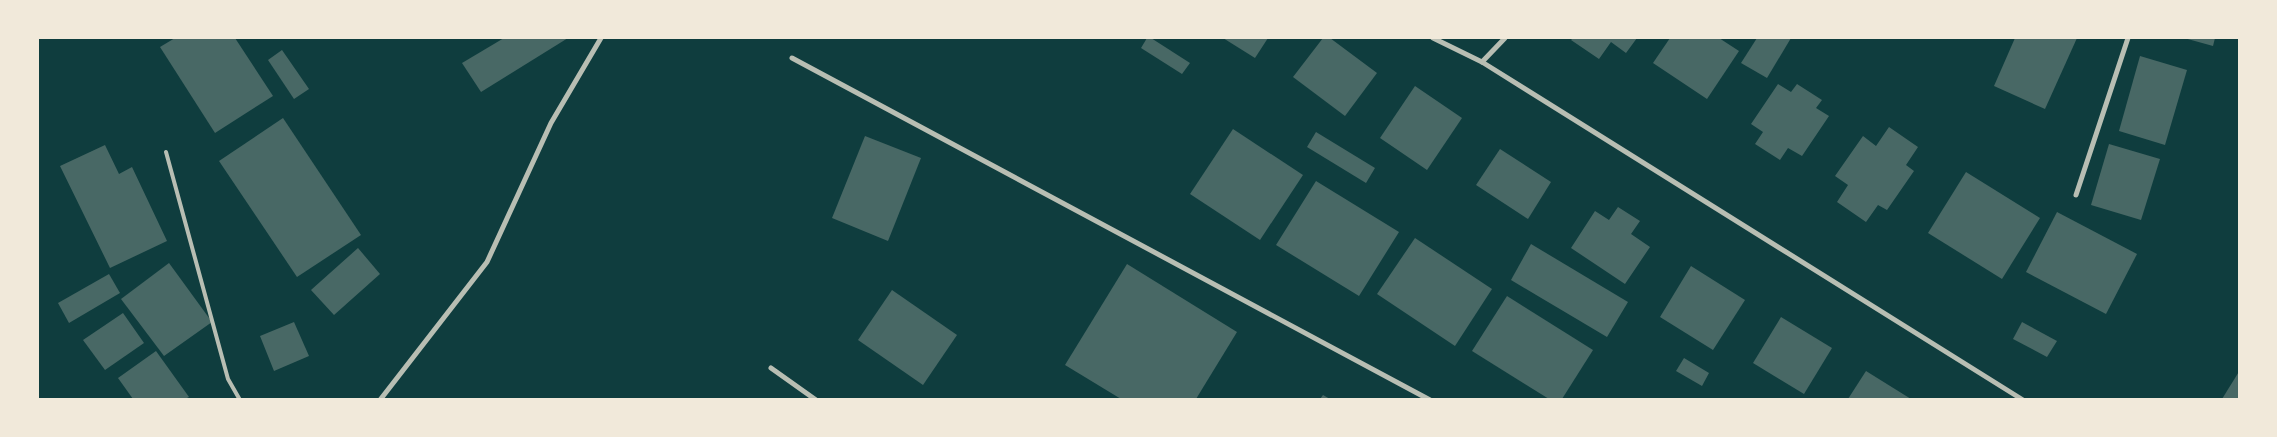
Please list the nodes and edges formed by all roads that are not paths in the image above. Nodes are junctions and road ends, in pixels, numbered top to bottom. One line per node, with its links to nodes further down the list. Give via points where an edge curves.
1 (601, 38): 11 (street, via 551,124 487,262)
2 (1434, 38): 6 (street)
3 (1505, 38): 6 (street)
4 (2128, 38): 8 (street)
5 (792, 58): 13 (street)
6 (1482, 62): 14 (street)
7 (166, 152): 10 (lane, via 228,379)
8 (2076, 195)
9 (771, 368): 12 (street)
10 (240, 400)
11 (380, 400)
12 (816, 400)
13 (1430, 400)
14 (2023, 400)

